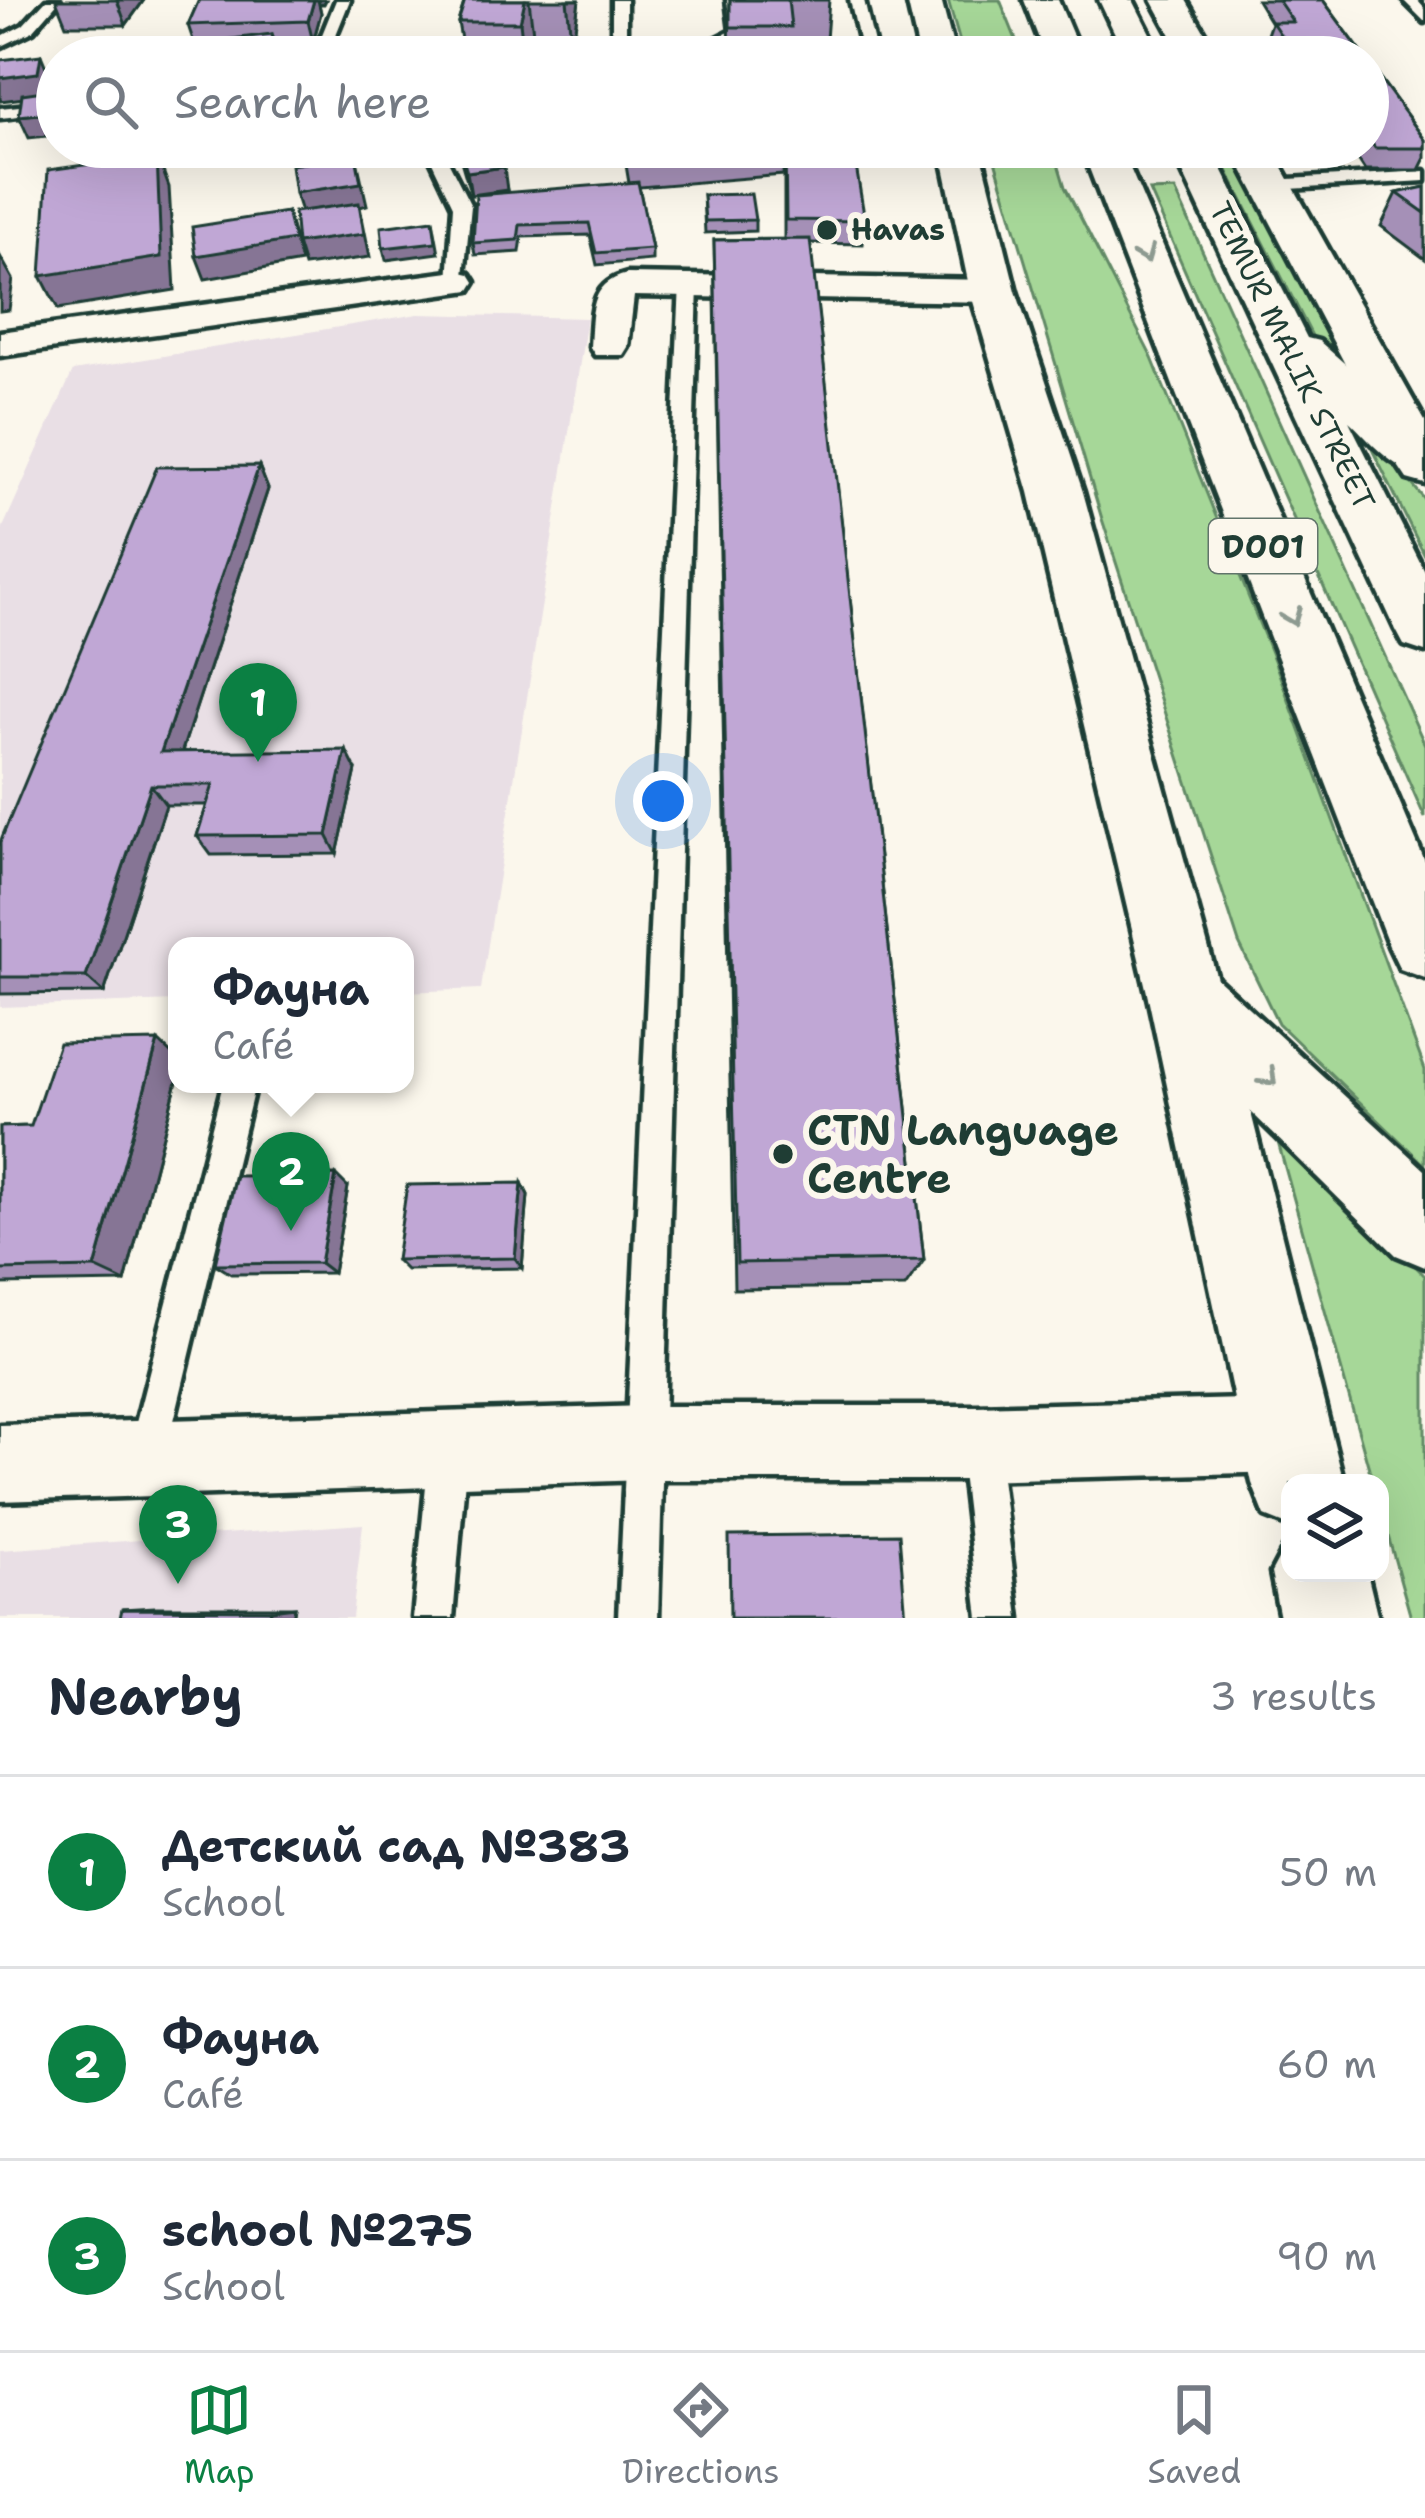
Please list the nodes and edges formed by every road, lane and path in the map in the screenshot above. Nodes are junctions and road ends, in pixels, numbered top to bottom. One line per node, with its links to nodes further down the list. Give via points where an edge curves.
1 (53, 0): 18 (lane)
2 (343, 0): 11 (lane)
3 (620, 0): 12 (lane)
4 (734, 0): 13 (lane, via 738,33)
5 (857, 0): 14 (lane)
6 (924, 0): 15 (main road)
7 (1041, 0): 16 (main road)
8 (1116, 0): 17 (main road)
9 (1410, 0): 10 (lane)
10 (1425, 18)
11 (328, 36)
12 (619, 36)
13 (732, 36)
14 (865, 36)
15 (933, 36)
16 (1056, 36)
17 (1134, 36)
18 (0, 43)
19 (36, 109): 20 (lane)
20 (0, 113)
21 (443, 168): 28 (lane, via 462,206)
22 (965, 168): 30 (main road)
23 (1110, 168): 36 (main road, D001, one-way to 36)
24 (1201, 168): 31 (main road, TEMUR MALIK STREET / D001)
25 (1263, 168): 34 (main road)
26 (1295, 168): 27 (lane)
27 (1425, 176)
28 (458, 282): 32 (street)
29 (689, 284): 30 (street); 33 (street, via 614,292); 40 (lane)
30 (993, 291): 37 (main road, via 1056,492)
31 (1276, 327): 34 (main road); 35 (main road, TEMUR MALIK STREET / D001)
32 (0, 344)
33 (609, 347)
34 (1422, 462)
35 (1425, 630)
36 (1425, 946)
37 (1185, 997): 39 (main road, one-way to 39); 44 (main road)
38 (237, 1093): 43 (lane)
39 (1425, 1226)
40 (645, 1443): 41 (street); 42 (street); 48 (lane)
41 (977, 1443): 44 (street); 49 (lane)
42 (448, 1448): 43 (street); 47 (lane)
43 (146, 1458): 45 (street)
44 (1292, 1459)
45 (0, 1463)
46 (1321, 1582): 50 (main road)
47 (434, 1618)
48 (638, 1618)
49 (998, 1618)
50 (1330, 1618)

